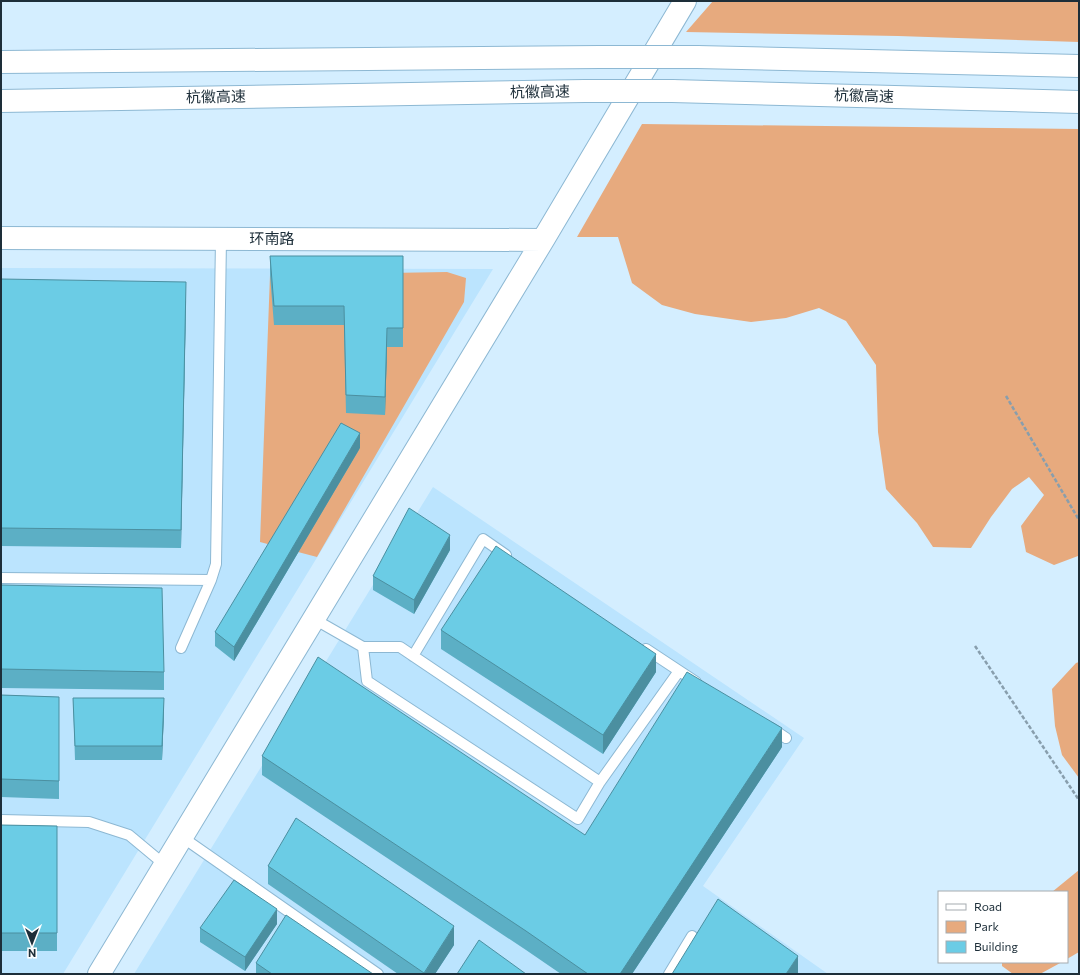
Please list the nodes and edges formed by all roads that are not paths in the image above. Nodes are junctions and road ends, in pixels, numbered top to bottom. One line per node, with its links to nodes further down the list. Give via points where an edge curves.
1 (685, 1): 8 (main road)
2 (1, 62): 3 (main road, bridge, via 697,57)
3 (1079, 66)
4 (1, 101): 5 (main road, 杭徽高速, bridge, via 672,91)
5 (1079, 102)
6 (1, 238): 7 (main road, 环南路)
7 (222, 239): 8 (main road, 环南路); 11 (lane, via 216,564)
8 (543, 240): 12 (main road)
9 (516, 561): 16 (lane, via 483,539)
10 (1, 578): 11 (lane)
11 (211, 580): 15 (lane)
12 (314, 619): 14 (lane); 23 (main road)
13 (640, 644): 17 (lane)
14 (363, 647): 16 (lane, via 400,647); 21 (lane, via 367,681 578,819)
15 (181, 648)
16 (413, 656): 21 (lane)
17 (679, 671): 18 (lane); 21 (lane)
18 (705, 688)
19 (759, 721): 20 (lane)
20 (786, 738)
21 (600, 782)
22 (1, 820): 24 (lane, via 90,822 129,835)
23 (182, 837): 24 (main road); 27 (lane)
24 (165, 866): 26 (main road)
25 (692, 936): 28 (lane)
26 (99, 974)
27 (378, 974)
28 (669, 974)

